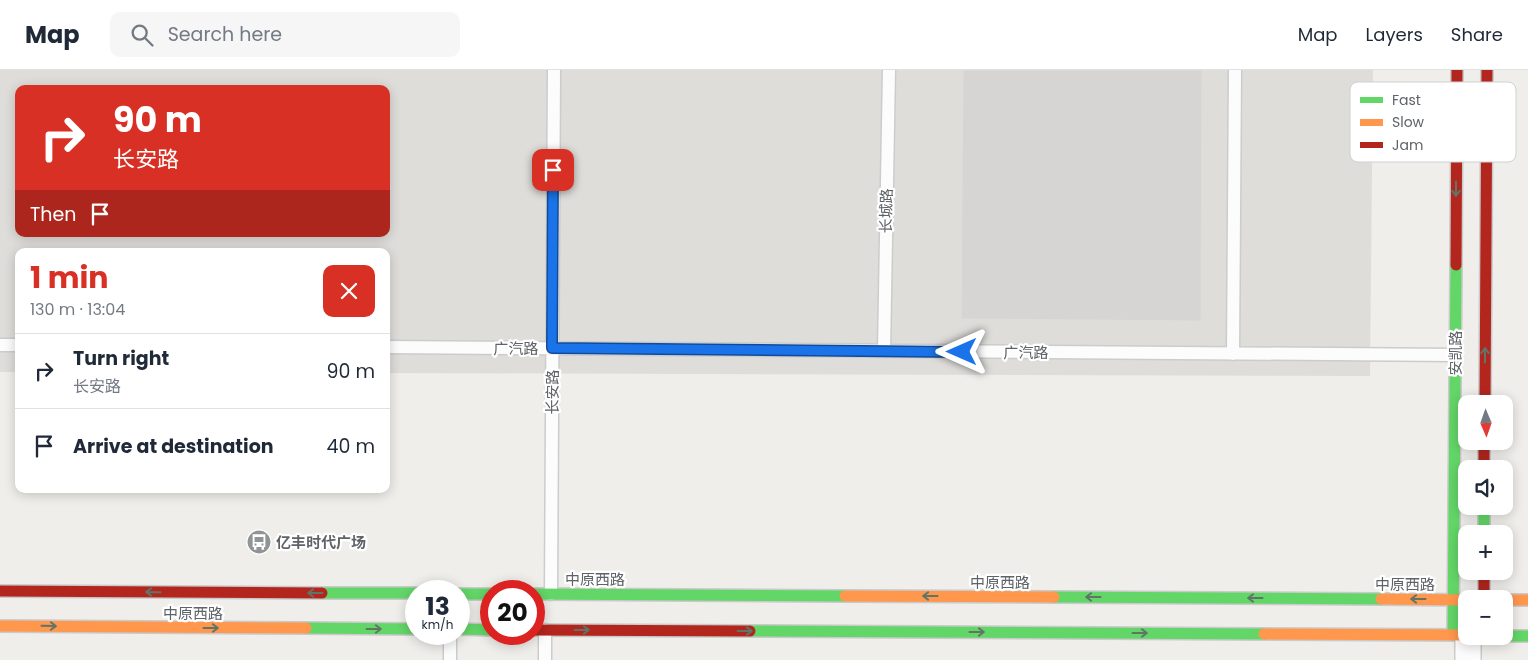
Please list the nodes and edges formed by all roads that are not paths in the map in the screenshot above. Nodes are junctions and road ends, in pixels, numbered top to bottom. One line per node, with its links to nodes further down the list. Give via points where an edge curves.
1 (554, 70): 9 (lane, 长安路)
2 (888, 70): 10 (lane, 长城路)
3 (1235, 70): 11 (lane)
4 (1456, 162): 12 (main road, 安凯路, one-way to 12)
5 (1486, 162): 13 (main road, 安凯路, one-way to 5)
6 (0, 345): 7 (lane)
7 (15, 345)
8 (390, 347): 9 (lane, 广汽路)
9 (552, 348): 10 (lane, 广汽路); 17 (lane, 长安路)
10 (884, 351): 11 (lane, 广汽路)
11 (1233, 354): 12 (lane, 广汽路)
12 (1455, 355): 18 (main road, 安凯路)
13 (1485, 395)
14 (0, 590): 15 (main road, 中原西路, one-way to 14)
15 (405, 594)
16 (545, 594): 17 (main road, 中原西路)
17 (550, 594): 18 (main road, 中原西路, one-way to 17)
18 (1454, 600): 19 (main road, 中原西路); 22 (main road, 安凯路)
19 (1458, 600)
20 (1513, 600): 21 (main road)
21 (1528, 600)
22 (1458, 616)
23 (0, 626): 24 (main road, 中原西路, one-way to 24)
24 (405, 629)
25 (545, 630): 26 (main road, one-way to 26)
26 (1458, 635)
27 (1513, 636): 28 (main road)
28 (1528, 636)
29 (450, 645): 32 (lane)
30 (542, 645): 33 (lane)
31 (1465, 645): 34 (street, 安凯路)
32 (450, 660)
33 (545, 660)
34 (1468, 660)

